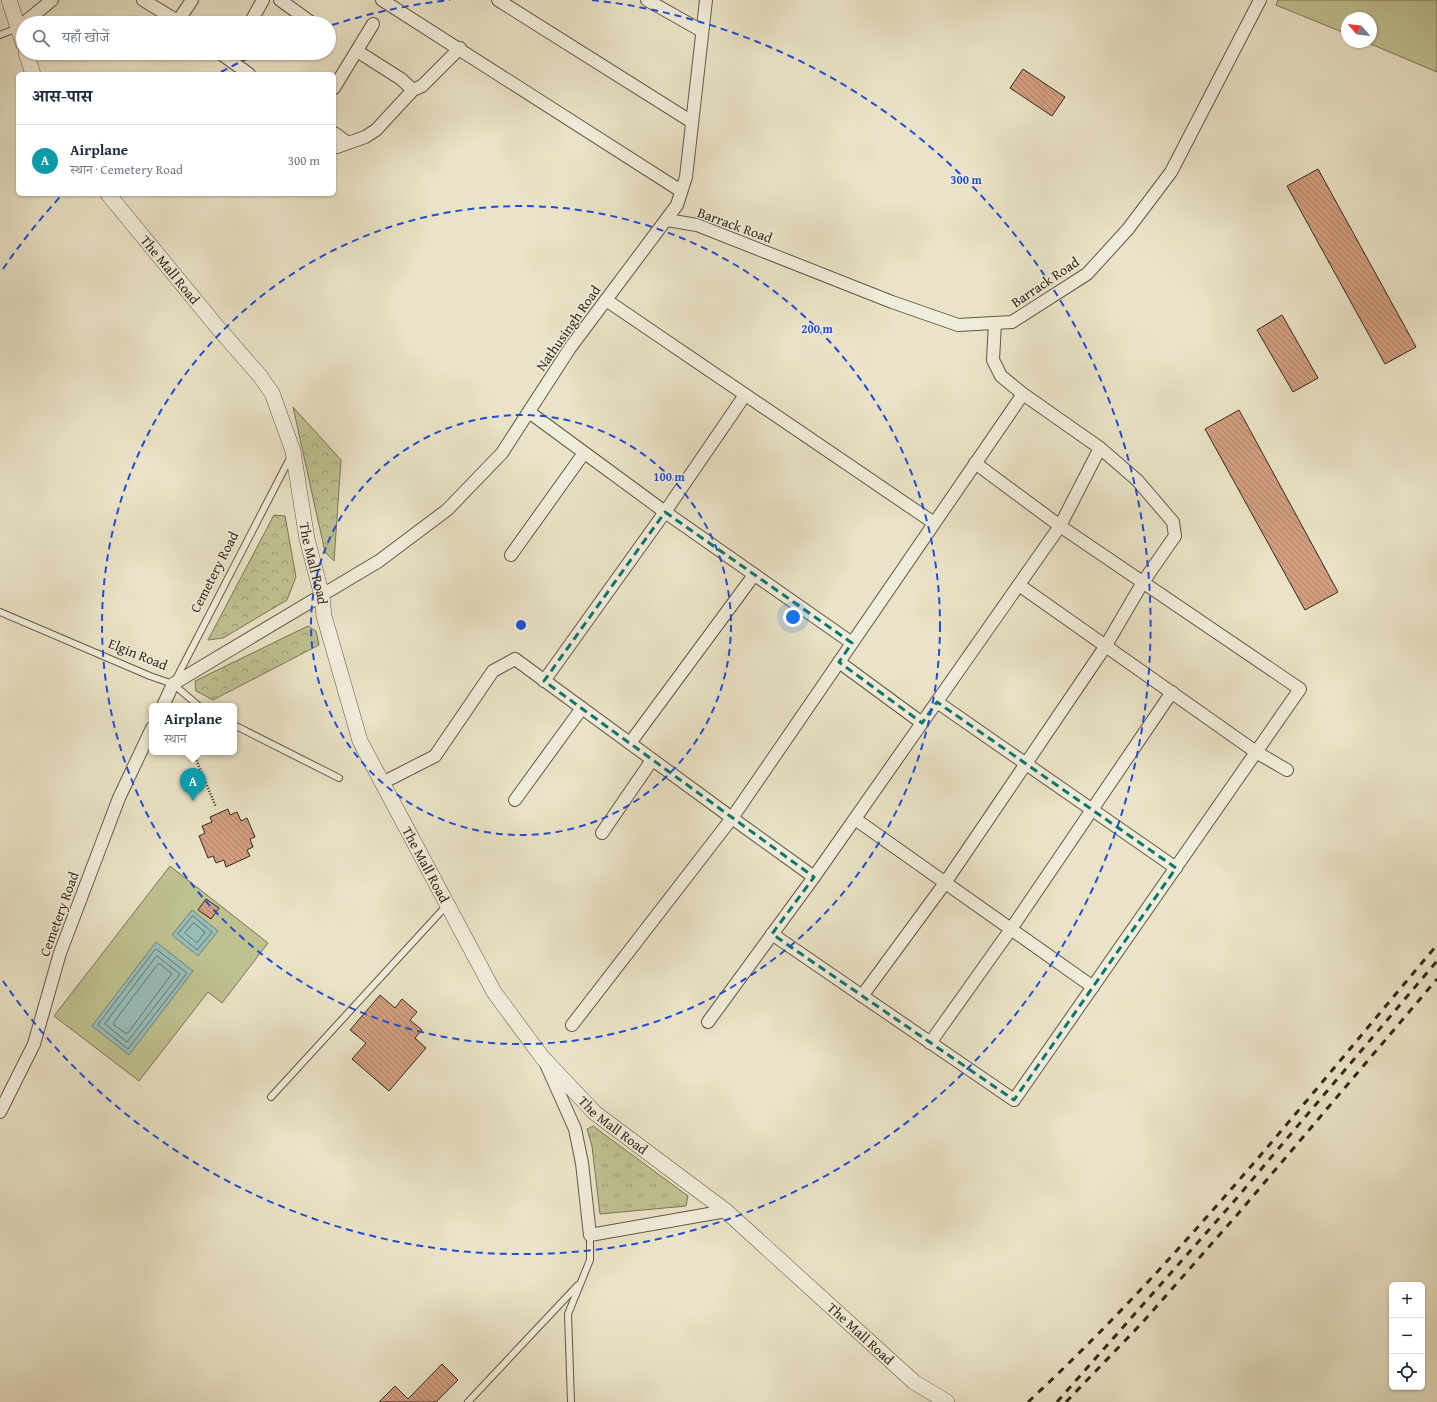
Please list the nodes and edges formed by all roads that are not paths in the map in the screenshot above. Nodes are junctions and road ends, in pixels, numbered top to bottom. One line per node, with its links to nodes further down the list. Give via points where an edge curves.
1 (9, 0): 12 (street)
2 (52, 0): 13 (street)
3 (143, 0): 14 (street)
4 (192, 0): 15 (street)
5 (263, 0): 16 (street)
6 (280, 0): 17 (street)
7 (382, 0): 22 (street)
8 (498, 0): 30 (street)
9 (647, 0): 20 (street)
10 (706, 0): 20 (street, Nathusingh Road)
11 (1260, 0): 36 (street, Barrack Road, via 1171,172 1128,229 1087,274 1012,322)
12 (17, 16)
13 (33, 16)
14 (169, 16)
15 (183, 16)
16 (254, 16)
17 (302, 16)
18 (373, 24): 23 (street)
19 (16, 28): 21 (lane)
20 (702, 31): 30 (street, Nathusingh Road)
21 (0, 35)
22 (460, 48): 29 (street, via 422,86); 32 (street)
23 (357, 50): 28 (street); 29 (street)
24 (28, 60): 26 (street)
25 (233, 60): 27 (street)
26 (32, 72)
27 (247, 72)
28 (336, 85)
29 (413, 90): 31 (street, via 376,130 365,137 343,145)
30 (692, 122): 32 (street, Nathusingh Road, via 686,177)
31 (336, 136)
32 (681, 191): 34 (street, Nathusingh Road, via 677,205)
33 (110, 196): 41 (street, The Mall Road, via 272,392)
34 (668, 220): 35 (street, Nathusingh Road); 36 (street, Barrack Road, via 697,225 892,302 958,325)
35 (606, 300): 38 (street); 39 (street, Nathusingh Road, via 570,348)
36 (995, 323): 37 (street, via 993,360 1001,376)
37 (1023, 394): 40 (street); 43 (street)
38 (745, 395): 44 (street); 45 (street)
39 (529, 412): 42 (street); 51 (street, Nathusingh Road, via 502,453 447,510 379,561)
40 (1100, 448): 46 (street); 49 (street, via 1137,480 1173,522 1175,536)
41 (293, 452): 51 (street, The Mall Road, via 307,539); 57 (lane, Cemetery Road)
42 (584, 453): 44 (street); 47 (street)
43 (976, 463): 45 (street); 46 (street)
44 (665, 512): 48 (street); 56 (street)
45 (934, 523): 53 (street)
46 (1060, 526): 49 (street); 50 (street)
47 (511, 555)
48 (754, 575): 53 (street); 66 (street)
49 (1143, 582): 54 (street); 67 (street, via 1300,689)
50 (1018, 585): 54 (street); 59 (street)
51 (322, 596): 57 (street, Elgin Road); 72 (street, The Mall Road, via 324,616 360,741)
52 (0, 612): 57 (lane, Elgin Road)
53 (852, 644): 55 (street)
54 (1105, 647): 58 (street); 69 (street)
55 (839, 662): 63 (street); 75 (street)
56 (544, 681): 62 (street); 72 (street, via 515,659 493,671 435,756)
57 (173, 684): 60 (street, Cemetery Road); 61 (lane)
58 (1172, 692): 67 (street); 74 (street)
59 (936, 702): 63 (street); 69 (street)
60 (164, 703)
61 (196, 703)
62 (582, 708): 66 (street); 73 (street)
63 (922, 723): 76 (street)
64 (237, 727): 71 (lane)
65 (149, 735): 91 (street, Cemetery Road, via 120,798 60,953 34,1044)
66 (630, 743): 68 (street)
67 (1256, 752): 70 (street); 78 (street)
68 (652, 760): 75 (street); 77 (street)
69 (1026, 763): 74 (street); 80 (street)
70 (1287, 770)
71 (339, 778)
72 (382, 783): 81 (street, The Mall Road)
73 (515, 800)
74 (1092, 808): 78 (street); 82 (street)
75 (732, 818): 79 (street); 87 (street)
76 (855, 819): 79 (street); 80 (street)
77 (602, 833)
78 (1176, 868): 84 (street)
79 (814, 876): 83 (street)
80 (945, 882): 82 (street); 85 (street)
81 (448, 904): 89 (street, The Mall Road, via 494,992); 90 (lane)
82 (1011, 929): 84 (street); 88 (street)
83 (772, 934): 85 (street); 86 (street)
84 (1093, 987): 88 (street, via 1014,1100)
85 (862, 996): 88 (street)
86 (708, 1022)
87 (572, 1025)
88 (930, 1043)
89 (542, 1057): 92 (street, The Mall Road, via 595,1113); 93 (street, via 575,1129 582,1163)
90 (271, 1097)
91 (0, 1112)
92 (726, 1211): 93 (street); 97 (street, The Mall Road, via 914,1382)
93 (590, 1235): 94 (lane, via 590,1260)
94 (581, 1282): 95 (lane); 96 (lane, via 568,1314)
95 (468, 1402)
96 (571, 1402)
97 (947, 1402)

